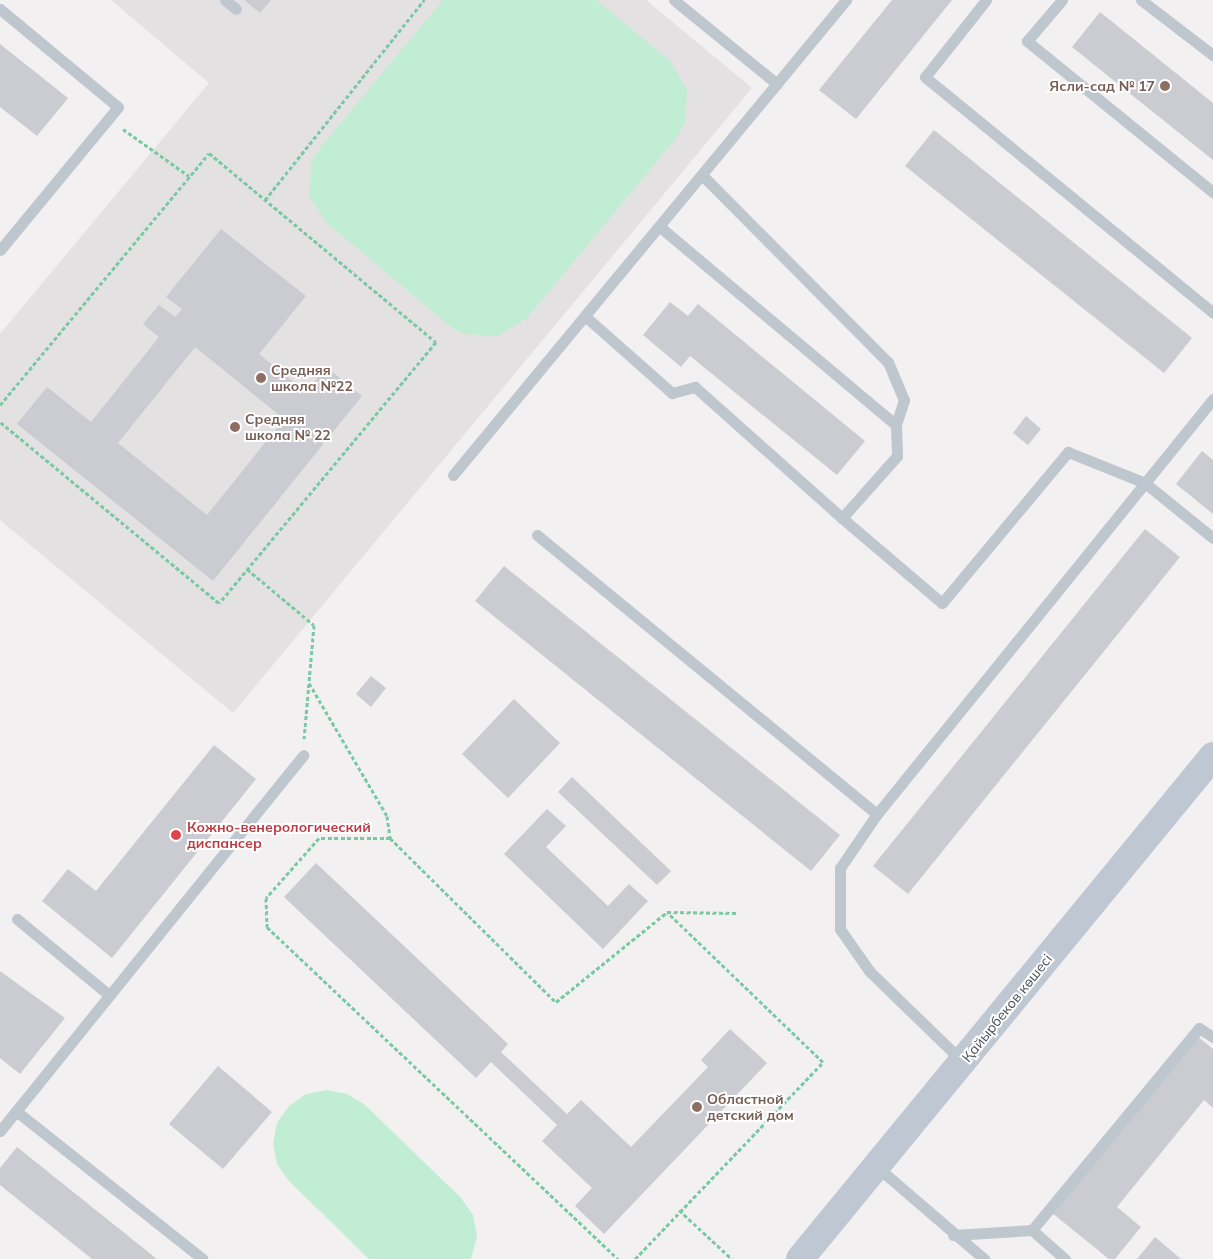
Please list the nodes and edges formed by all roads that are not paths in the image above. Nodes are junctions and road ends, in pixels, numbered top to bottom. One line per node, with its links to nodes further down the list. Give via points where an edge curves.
1 (225, 0): 8 (lane)
2 (674, 0): 10 (lane)
3 (846, 0): 10 (lane)
4 (986, 0): 15 (lane, via 925,77)
5 (1062, 0): 12 (lane, via 1027,41)
6 (1141, 0): 9 (lane)
7 (0, 9): 14 (lane, via 118,107)
8 (236, 9)
9 (1213, 55)
10 (777, 84): 11 (lane)
11 (702, 175): 13 (lane); 18 (lane, via 888,362 904,400)
12 (1213, 192)
13 (660, 227): 16 (lane); 18 (lane)
14 (0, 250)
15 (1213, 313)
16 (586, 317): 19 (lane); 21 (lane, via 672,393 695,386)
17 (1213, 399): 20 (lane)
18 (896, 425): 21 (lane, via 897,456)
19 (453, 475)
20 (1145, 483): 21 (lane, via 1068,452 942,602); 23 (lane); 26 (lane)
21 (842, 518)
22 (537, 535): 26 (lane)
23 (1213, 538)
24 (303, 755): 28 (lane)
25 (1213, 756): 30 (main road, Қайырбеков көшесі)
26 (877, 814): 30 (lane, via 840,868 840,929 870,972)
27 (17, 919): 28 (lane)
28 (109, 995): 31 (lane)
29 (1213, 1037): 34 (lane, via 1199,1028)
30 (963, 1061): 33 (main road, Қайырбеков көшесі)
31 (16, 1111): 32 (lane); 36 (lane)
32 (0, 1130)
33 (876, 1166): 35 (lane); 37 (main road, Қайырбеков көшесі)
34 (1032, 1230): 35 (lane); 39 (lane)
35 (953, 1235): 38 (lane)
36 (203, 1259)
37 (800, 1259)
38 (984, 1259)
39 (1065, 1259)

